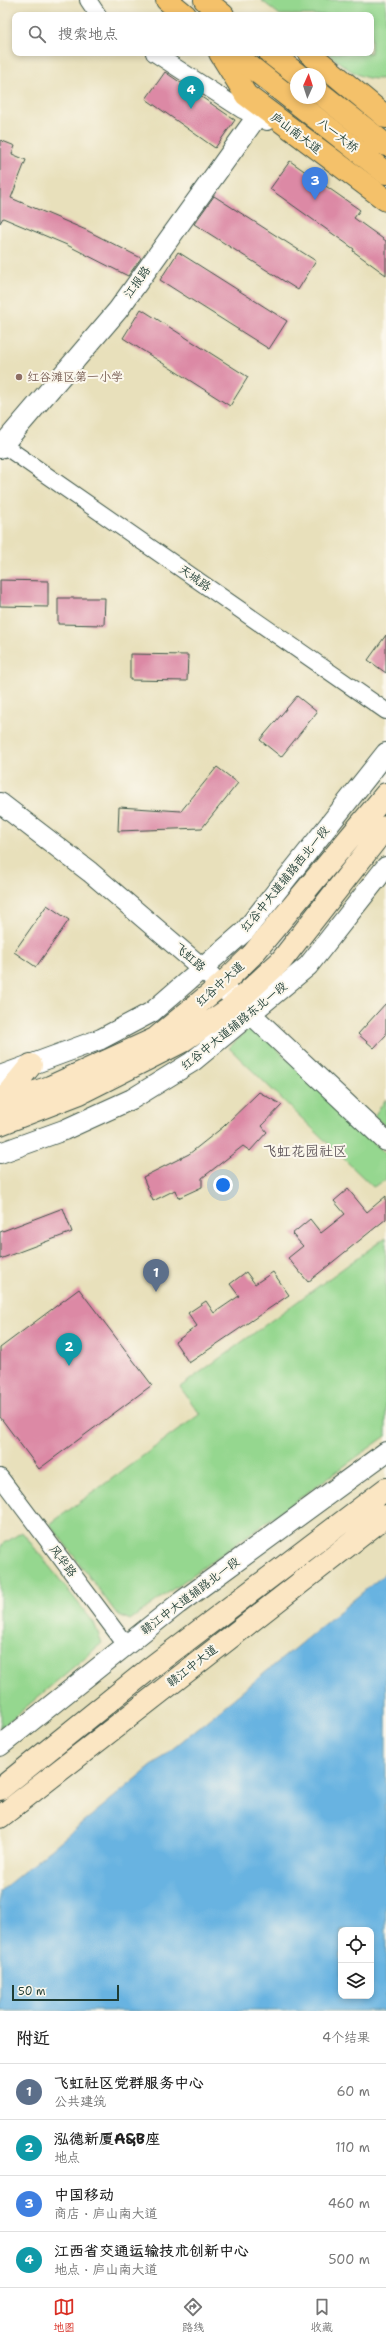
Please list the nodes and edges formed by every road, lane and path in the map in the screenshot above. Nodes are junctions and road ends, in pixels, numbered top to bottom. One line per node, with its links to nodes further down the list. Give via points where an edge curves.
1 (88, 0): 4 (street)
2 (167, 0): 5 (main road)
3 (205, 0): 6 (main road)
4 (96, 12)
5 (181, 12)
6 (219, 12)
7 (159, 56): 14 (street, via 242,110)
8 (222, 56): 14 (main road, 庐山南大道, via 246,95)
9 (237, 56): 17 (main road, 八一大桥)
10 (274, 56): 12 (main road)
11 (313, 56): 15 (main road)
12 (290, 69)
13 (326, 98): 16 (main road, 八一大桥)
14 (260, 112): 18 (main road, 庐山南大道, via 304,139); 19 (street, 江报路, via 118,310)
15 (386, 117)
16 (386, 145)
17 (386, 173)
18 (386, 200)
19 (2, 446): 20 (street, 天城路)
20 (386, 711)
21 (386, 753): 26 (street, 红谷中大道辅路西北一段, via 245,931)
22 (386, 794): 27 (main road, 红谷中大道, via 252,955)
23 (0, 803): 26 (street, 飞虹路, via 90,872)
24 (386, 827): 28 (main road, 红谷中大道)
25 (386, 867): 28 (street, 红谷中大道辅路东北一段, via 308,966)
26 (202, 968): 27 (street, 飞虹路); 29 (street, 红谷中大道辅路西北一段, via 152,1012 101,1039)
27 (221, 985): 28 (street, 飞虹路); 31 (main road, 红谷中大道, via 155,1039 50,1087)
28 (244, 1007): 32 (main road, 红谷中大道, via 80,1093); 33 (street, 飞虹路); 34 (street, 红谷中大道辅路东北一段, via 192,1062 132,1099 64,1130)
29 (31, 1065): 30 (street, 红谷中大道辅路西北一段); 31 (main road)
30 (0, 1076)
31 (0, 1104)
32 (0, 1124)
33 (386, 1141)
34 (0, 1153)
35 (386, 1452): 39 (street, 赣江中大道辅路北一段)
36 (0, 1477): 39 (street, 风华路)
37 (386, 1489): 41 (main road, 赣江中大道, via 150,1669)
38 (386, 1516): 42 (main road, 赣江中大道)
39 (126, 1645): 40 (street, 赣江中大道辅路北一段)
40 (0, 1746)
41 (0, 1788)
42 (0, 1817)

